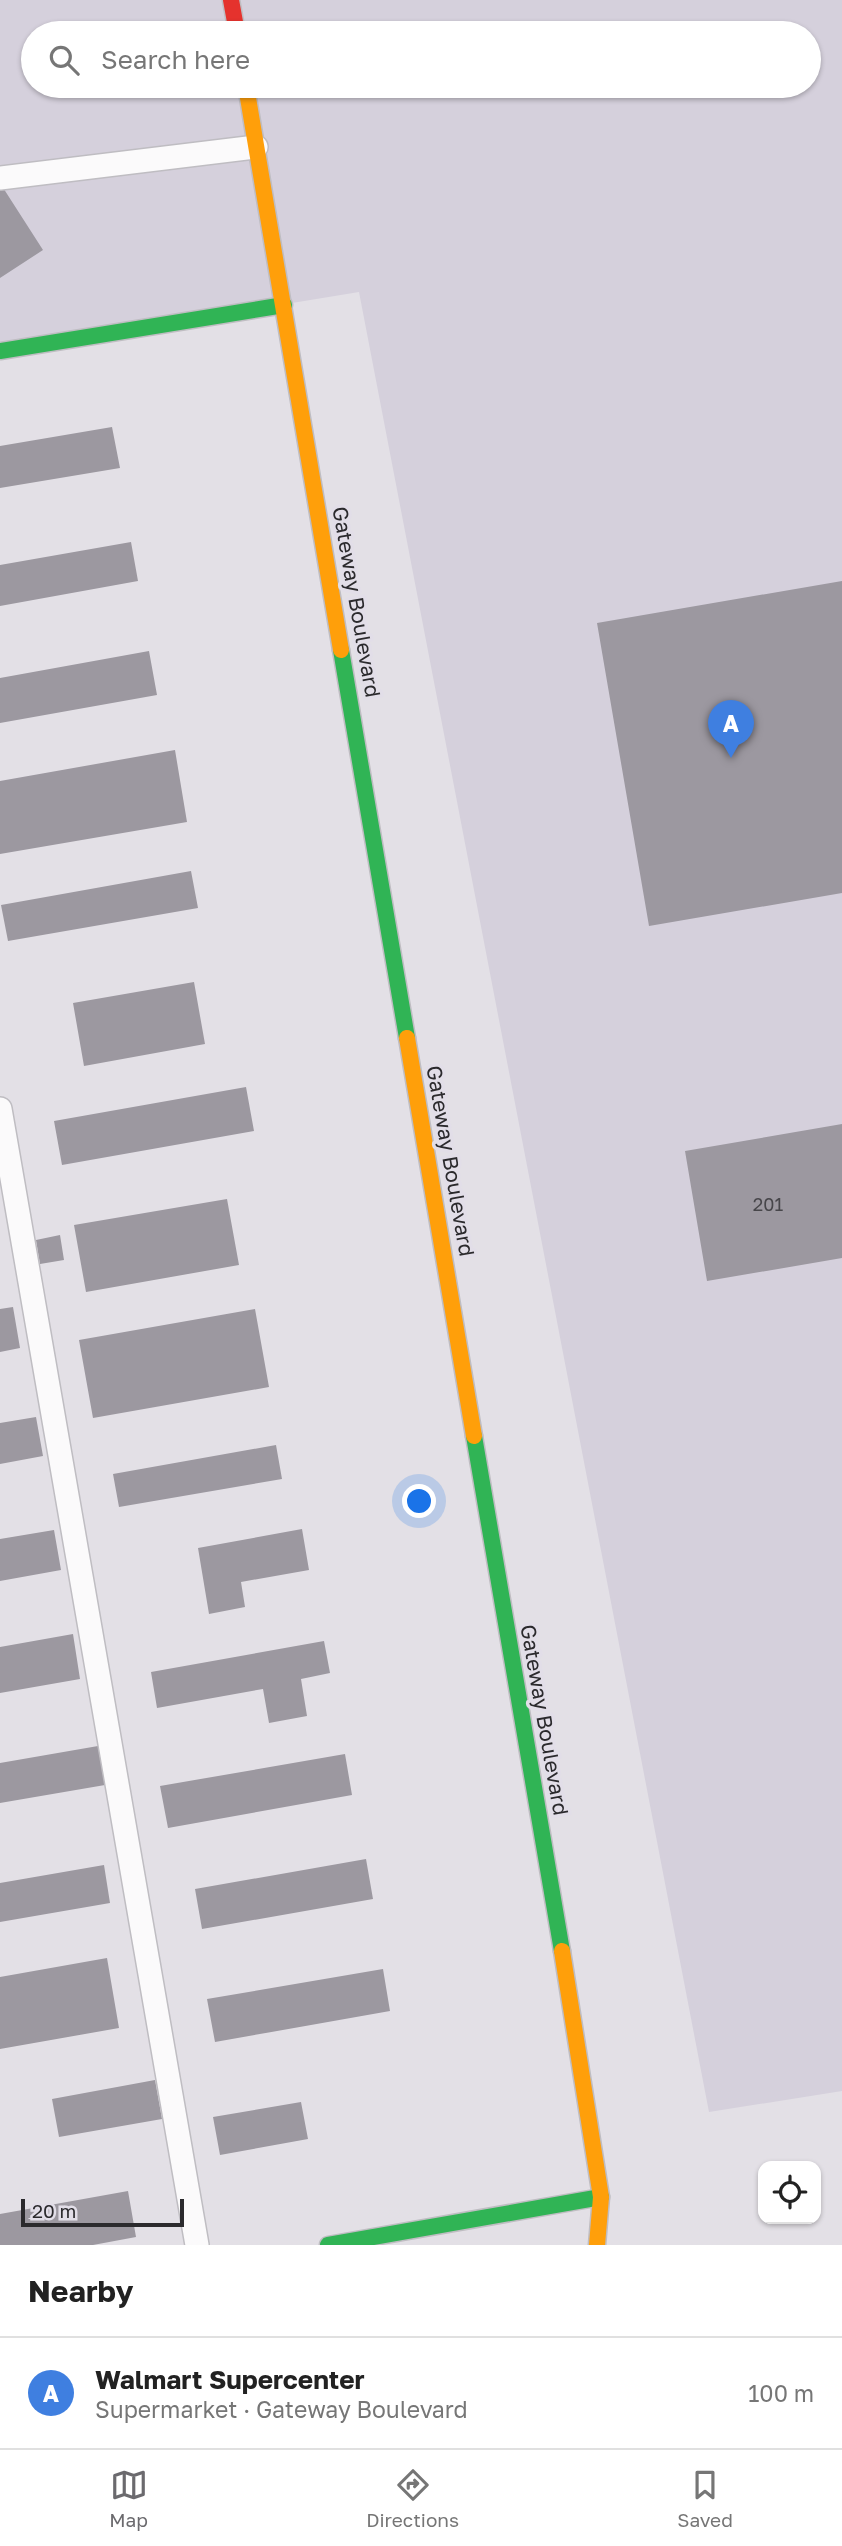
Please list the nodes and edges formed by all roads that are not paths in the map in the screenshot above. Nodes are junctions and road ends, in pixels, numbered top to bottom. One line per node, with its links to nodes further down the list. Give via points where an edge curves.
1 (231, 0): 2 (main road)
2 (235, 21)
3 (248, 98): 4 (main road, Gateway Boulevard)
4 (256, 147): 5 (lane); 6 (main road, Gateway Boulevard)
5 (0, 178)
6 (284, 306): 7 (main road); 9 (main road, Gateway Boulevard)
7 (0, 351)
8 (0, 1109): 10 (lane)
9 (601, 2197): 11 (main road); 12 (main road, Gateway Boulevard)
10 (197, 2245)
11 (328, 2245)
12 (597, 2245)

